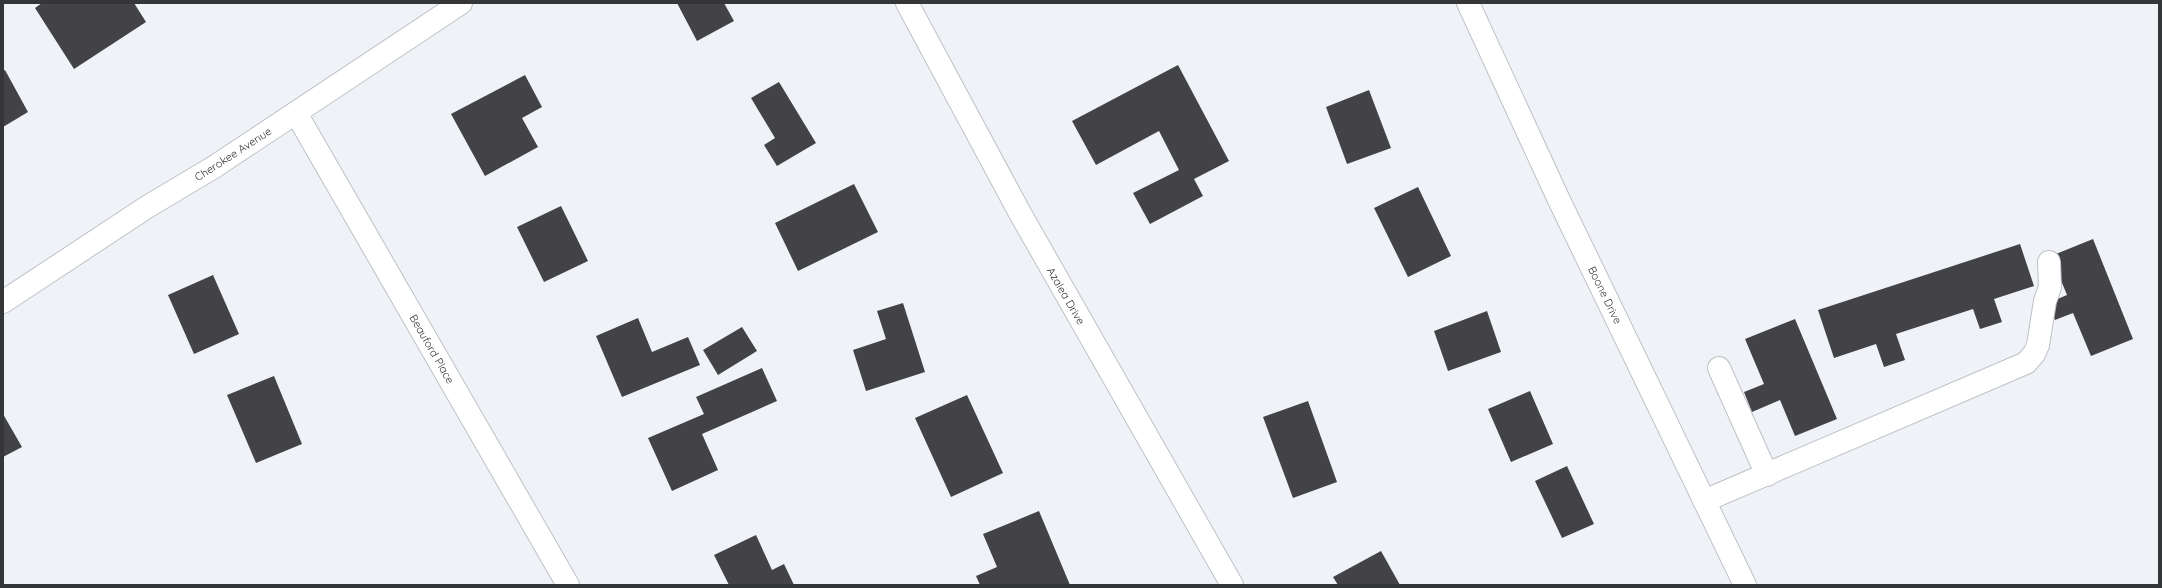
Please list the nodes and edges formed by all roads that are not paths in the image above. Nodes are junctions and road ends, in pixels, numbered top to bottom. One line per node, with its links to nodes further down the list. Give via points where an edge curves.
1 (461, 3): 4 (street, Cherokee Avenue)
2 (906, 3): 11 (street, Azalea Drive, via 1021,216)
3 (1468, 3): 9 (street, Boone Drive)
4 (296, 113): 6 (street, Cherokee Avenue, via 214,167 147,206); 10 (street, Beauford Place)
5 (2049, 262): 8 (street, via 2050,288 2045,301 2038,345 2026,363)
6 (3, 302)
7 (1719, 368): 8 (street)
8 (1767, 474): 9 (street)
9 (1704, 501): 12 (street, Boone Drive)
10 (568, 585)
11 (1232, 585)
12 (1745, 585)

